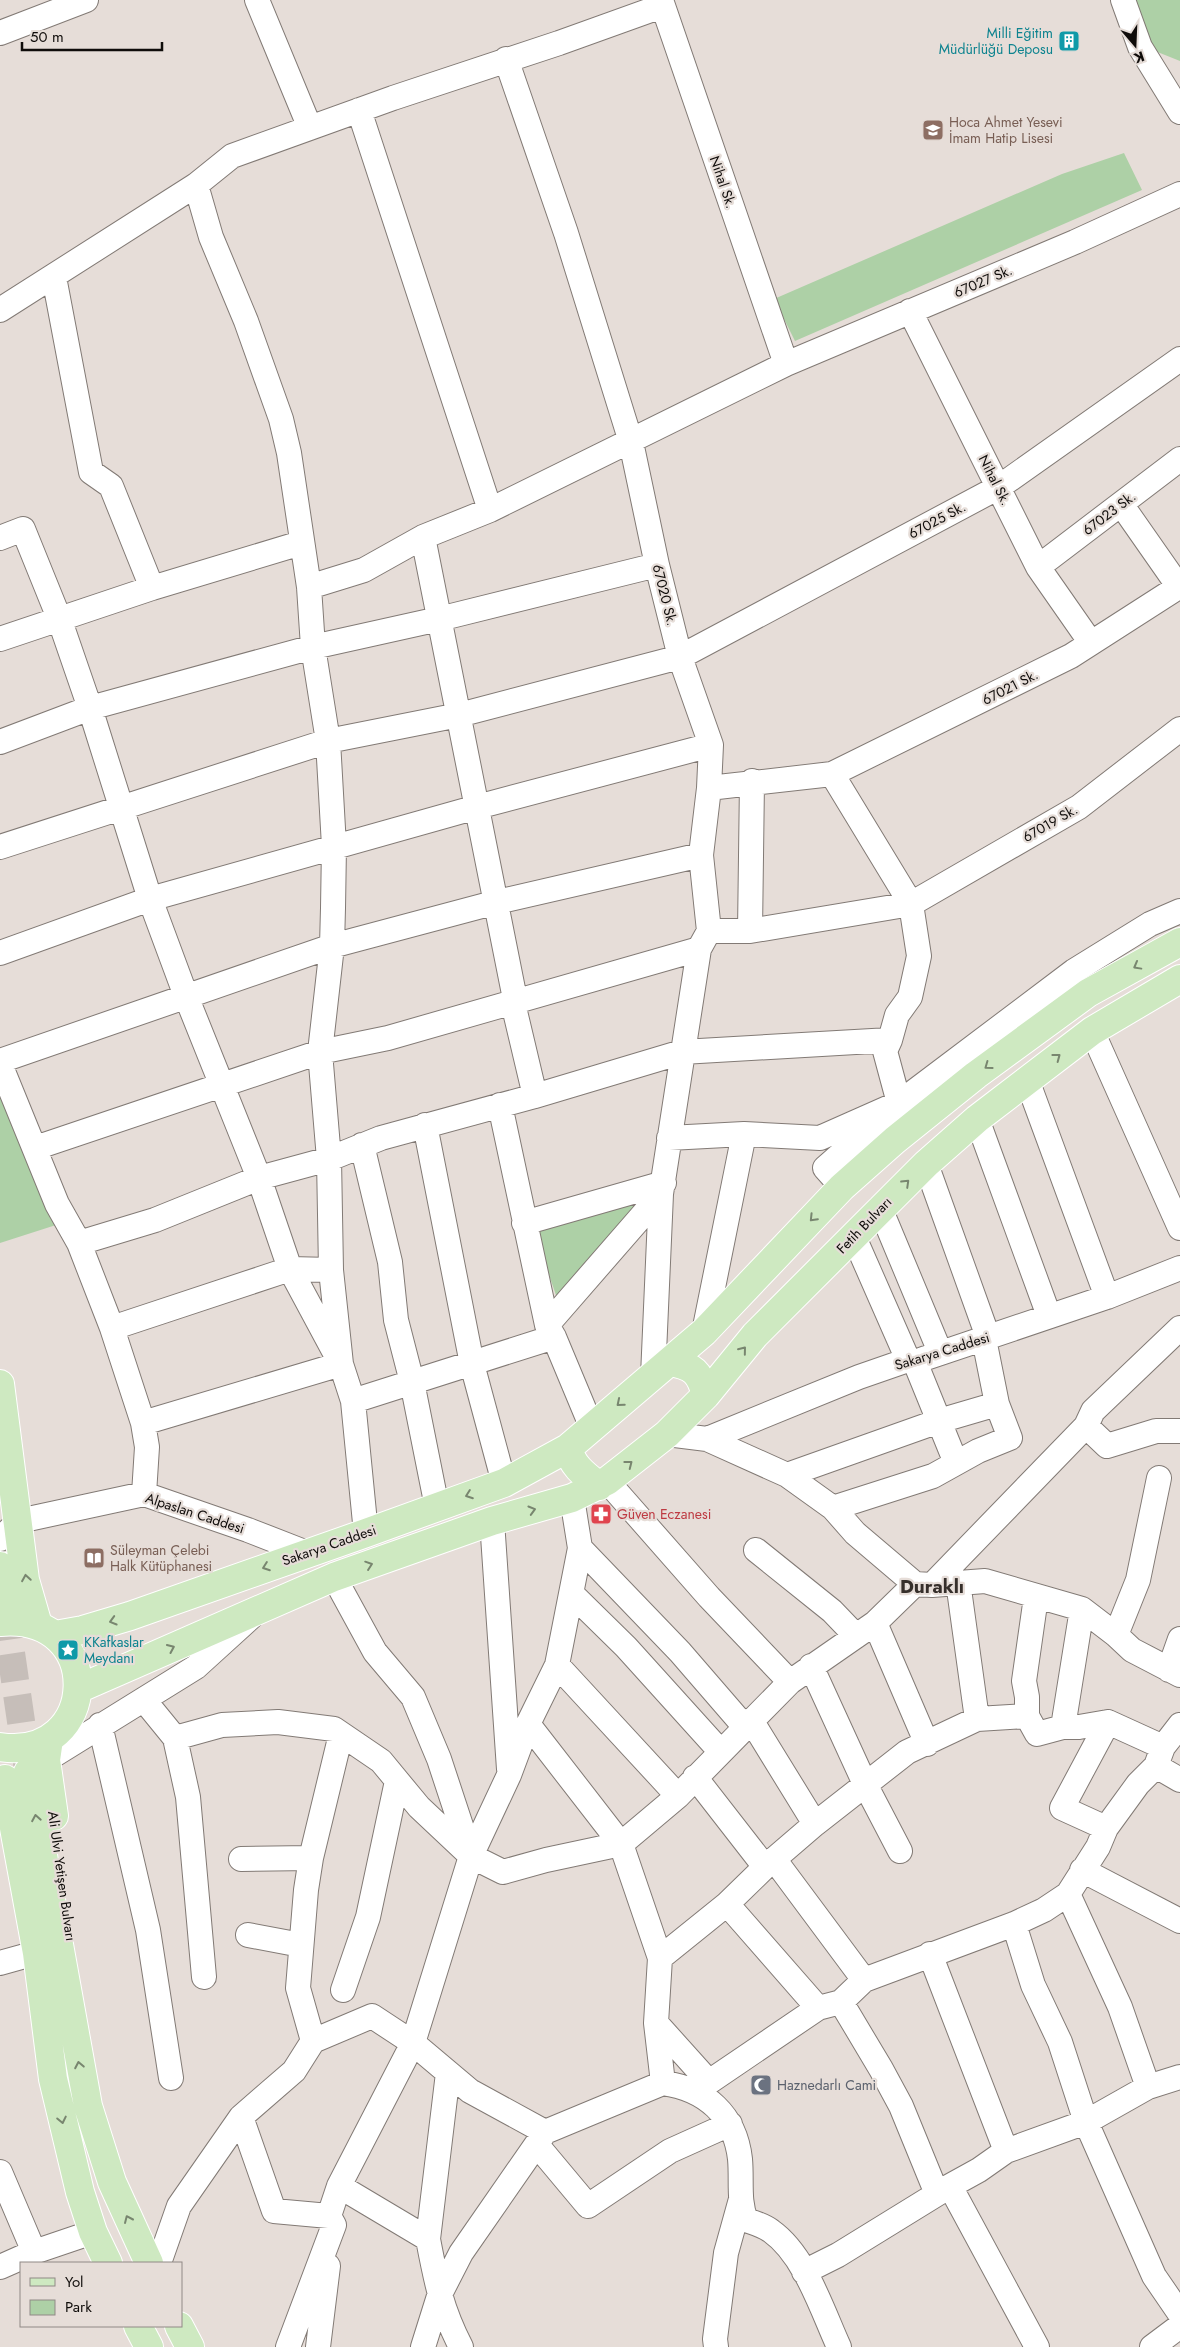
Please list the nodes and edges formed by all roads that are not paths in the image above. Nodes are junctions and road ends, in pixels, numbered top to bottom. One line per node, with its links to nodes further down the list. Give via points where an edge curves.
1 (86, 0): 5 (street)
2 (258, 0): 9 (street)
3 (1123, 0): 8 (street, via 1140,47)
4 (662, 3): 6 (street); 16 (street, Nihal Sk.)
5 (0, 33)
6 (506, 60): 7 (street); 17 (street, 67020 Sk., via 566,233)
7 (359, 110): 9 (street); 21 (street)
8 (1180, 112)
9 (310, 128): 10 (street, via 232,156)
10 (196, 185): 12 (street); 24 (street, via 211,237 281,419)
11 (1180, 194): 14 (street, 67027 Sk.)
12 (54, 277): 13 (street); 29 (street, via 91,472 111,486)
13 (0, 310)
14 (910, 311): 16 (street, 67027 Sk.); 19 (street, Nihal Sk.)
15 (1180, 359): 19 (street, 67025 Sk.)
16 (786, 364): 17 (street, 67027 Sk.)
17 (631, 442): 21 (street, 67027 Sk.); 25 (street, 67020 Sk.)
18 (1180, 459): 20 (street, 67023 Sk.)
19 (999, 487): 26 (street, Nihal Sk.); 35 (street, 67025 Sk.)
20 (1121, 504): 26 (street, 67023 Sk.); 27 (street)
21 (490, 510): 22 (street, 67027 Sk.)
22 (423, 537): 28 (street, 67027 Sk., via 364,570); 31 (street)
23 (0, 538): 30 (street, via 23,529)
24 (301, 543): 28 (street); 29 (street)
25 (657, 565): 31 (street); 35 (street, 67020 Sk.)
26 (1038, 567): 33 (street, Nihal Sk.)
27 (1179, 586): 33 (street, 67021 Sk.)
28 (309, 587): 34 (street)
29 (152, 588): 30 (street)
30 (59, 618): 32 (street); 36 (street)
31 (439, 619): 34 (street); 37 (street)
32 (0, 639)
33 (1091, 643): 42 (street, 67021 Sk., via 1071,656)
34 (313, 647): 36 (street); 39 (street)
35 (680, 657): 37 (street, 67025 Sk.); 41 (street, 67020 Sk.)
36 (90, 708): 40 (street); 45 (street)
37 (459, 714): 39 (street, 67025 Sk.); 46 (street)
38 (1180, 729): 52 (street, 67019 Sk., via 1079,807)
39 (328, 741): 45 (street, 67025 Sk.); 47 (street)
40 (0, 742)
41 (711, 745): 44 (street); 46 (street)
42 (832, 774): 43 (street); 52 (street)
43 (752, 782): 44 (street); 54 (street)
44 (710, 788): 49 (street)
45 (122, 806): 48 (street, 67025 Sk.); 50 (street)
46 (477, 806): 47 (street); 51 (street)
47 (334, 846): 50 (street); 57 (street)
48 (0, 847)
49 (701, 855): 51 (street); 55 (street)
50 (150, 899): 58 (street); 60 (street)
51 (497, 902): 57 (street); 61 (street)
52 (911, 904): 54 (street); 63 (street, via 918,956 910,997 897,1015)
53 (1180, 911): 70 (street, via 1150,924 1074,971)
54 (750, 931): 55 (street)
55 (704, 940): 61 (street); 65 (street)
56 (1180, 942): 81 (main road, one-way to 81, via 1080,999 976,1075)
57 (332, 946): 60 (street); 64 (street)
58 (0, 953)
59 (1180, 979): 62 (main road, Fetih Bulvarı)
60 (186, 996): 66 (street); 68 (street)
61 (513, 1003): 64 (street, via 388,1038); 69 (street)
62 (1092, 1031): 67 (main road, Fetih Bulvarı, one-way to 62); 85 (street)
63 (890, 1040): 65 (street); 70 (street, via 885,1050)
64 (320, 1052): 68 (street); 78 (street)
65 (682, 1052): 69 (street); 75 (street)
66 (0, 1062): 77 (street)
67 (1027, 1080): 72 (main road, Fetih Bulvarı); 91 (street)
68 (222, 1086): 77 (street); 80 (street)
69 (535, 1096): 71 (street)
70 (900, 1103): 74 (street, via 820,1138); 81 (street, via 825,1168)
71 (500, 1105): 73 (street); 84 (street)
72 (977, 1120): 79 (main road, Fetih Bulvarı); 92 (street)
73 (425, 1124): 76 (street); 101 (street)
74 (744, 1134): 75 (street); 96 (street)
75 (669, 1138): 82 (street)
76 (362, 1145): 78 (street); 103 (street, via 390,1262 396,1320)
77 (35, 1148): 87 (street, via 57,1204)
78 (329, 1159): 80 (street); 90 (street)
79 (926, 1164): 83 (main road, Fetih Bulvarı, one-way to 79); 97 (street)
80 (259, 1178): 87 (street, via 155,1220); 89 (street)
81 (842, 1187): 96 (main road, one-way to 96)
82 (663, 1188): 84 (street); 95 (street); 102 (street)
83 (880, 1208): 86 (main road, Fetih Bulvarı); 98 (street)
84 (524, 1223): 95 (street)
85 (1180, 1228)
86 (854, 1237): 99 (street); 105 (main road, Fetih Bulvarı, one-way to 86, via 755,1335)
87 (78, 1242): 93 (street)
88 (1180, 1268): 91 (street, Sakarya Caddesi)
89 (290, 1270): 90 (street); 93 (street); 100 (street)
90 (330, 1270): 100 (street)
91 (1107, 1297): 92 (street, Sakarya Caddesi)
92 (1049, 1316): 97 (street, Sakarya Caddesi)
93 (112, 1328): 109 (street)
94 (1180, 1328): 110 (street, via 1093,1411)
95 (550, 1331): 101 (street); 111 (street)
96 (704, 1332): 102 (main road)
97 (986, 1338): 98 (street, Sakarya Caddesi); 107 (street)
98 (940, 1352): 99 (street, Sakarya Caddesi)
99 (912, 1361): 108 (street); 114 (street, Sakarya Caddesi, via 859,1377)
100 (341, 1364): 106 (street); 109 (street)
101 (472, 1364): 103 (street); 119 (street)
102 (661, 1369): 105 (main road, via 685,1365 702,1380); 111 (main road, one-way to 111)
103 (412, 1382): 106 (street); 123 (street)
104 (0, 1384): 126 (main road)
105 (706, 1395): 113 (main road, Fetih Bulvarı)
106 (353, 1401): 127 (street)
107 (997, 1404): 108 (street); 116 (street, via 1010,1438)
108 (939, 1421): 116 (street); 117 (street)
109 (143, 1423): 121 (street, via 147,1447)
110 (1086, 1426): 112 (street, via 1107,1446 1156,1431); 134 (street)
111 (592, 1428): 115 (main road, Sakarya Caddesi)
112 (1180, 1431)
113 (666, 1434): 114 (street); 120 (main road, Fetih Bulvarı, one-way to 113)
114 (707, 1439): 117 (street)
115 (568, 1448): 119 (main road, Sakarya Caddesi); 120 (main road, via 577,1467)
116 (956, 1463): 124 (street, via 933,1476)
117 (787, 1475): 124 (street)
118 (1159, 1478): 142 (street, via 1138,1580)
119 (504, 1483): 123 (main road, Sakarya Caddesi, one-way to 123)
120 (603, 1484): 122 (main road, Fetih Bulvarı); 148 (street)
121 (144, 1494): 126 (street, Alpaslan Caddesi); 130 (street, Alpaslan Caddesi)
122 (572, 1498): 125 (main road, one-way to 122); 128 (street)
123 (437, 1507): 127 (main road, Sakarya Caddesi)
124 (833, 1508): 134 (street, via 856,1533)
125 (492, 1521): 132 (main road, one-way to 125); 166 (street)
126 (10, 1530): 141 (main road, one-way to 126, via 25,1580)
127 (366, 1533): 130 (main road, Sakarya Caddesi)
128 (580, 1548): 135 (street); 154 (street)
129 (756, 1550): 143 (street, via 832,1611)
130 (306, 1553): 141 (main road, Sakarya Caddesi, one-way to 141, via 83,1630)
131 (0, 1566): 139 (main road)
132 (334, 1577): 137 (main road); 177 (street, via 375,1652 413,1696 440,1759)
133 (958, 1582): 134 (street); 136 (street, via 985,1581); 152 (street)
134 (924, 1585): 140 (street)
135 (572, 1594): 145 (street); 163 (street, via 626,1647)
136 (1036, 1597): 138 (street); 151 (street, via 1024,1681)
137 (261, 1608): 149 (main road, one-way to 137); 150 (street, via 196,1667)
138 (1082, 1609): 142 (street); 158 (street)
139 (3, 1617): 141 (main road, Sakarya Caddesi)
140 (875, 1623): 143 (street); 161 (street)
141 (46, 1630): 149 (main road, via 71,1656)
142 (1116, 1635): 147 (street, via 1132,1650)
143 (856, 1636): 146 (street)
144 (1180, 1639): 147 (street)
145 (557, 1665): 155 (street); 171 (street)
146 (811, 1666): 148 (street); 170 (street)
147 (1175, 1673)
148 (790, 1682): 154 (street)
149 (78, 1688): 165 (main road, via 74,1708 64,1726)
150 (144, 1700): 156 (street); 160 (street)
151 (1027, 1716): 152 (street); 158 (street, via 1037,1734)
152 (977, 1719): 161 (street)
153 (1108, 1722): 158 (street); 164 (street); 173 (street, via 1062,1808)
154 (747, 1723): 163 (street); 172 (street)
155 (528, 1724): 166 (street); 175 (street)
156 (100, 1725): 165 (street); 202 (street, via 148,1930)
157 (1180, 1725): 164 (street)
158 (1063, 1727)
159 (341, 1734): 160 (street, via 334,1729 278,1722 222,1725); 169 (street, via 381,1761); 178 (street)
160 (175, 1738): 191 (street, via 188,1796)
161 (927, 1744): 170 (street, via 907,1752)
162 (0, 1747): 165 (main road, via 32,1747)
163 (720, 1751): 167 (street)
164 (1160, 1757): 168 (street); 173 (street)
165 (32, 1763): 196 (main road, via 37,1953); 196 (main road, Ali Ulvi Yetişen Bulvarı, one-way to 165, via 76,1976)
166 (509, 1776): 177 (street)
167 (695, 1777): 171 (street); 180 (street)
168 (1180, 1780)
169 (398, 1781): 177 (street, via 419,1807); 193 (street, via 368,1917)
170 (865, 1784): 172 (street); 176 (street)
171 (678, 1796): 175 (street)
172 (815, 1824): 180 (street)
173 (1106, 1828): 181 (street)
174 (0, 1831): 190 (main road)
175 (621, 1844): 177 (street, via 503,1872); 189 (street)
176 (900, 1851)
177 (471, 1856): 199 (street)
178 (311, 1858): 179 (street); 187 (street)
179 (241, 1859)
180 (769, 1863): 183 (street); 192 (street)
181 (1082, 1870): 182 (street); 184 (street)
182 (1068, 1894): 185 (street); 205 (street, via 1120,2007)
183 (727, 1904): 189 (street); 195 (street)
184 (1180, 1921)
185 (1014, 1924): 188 (street); 207 (street, via 1033,1985 1060,2042)
186 (248, 1934): 187 (street)
187 (301, 1945): 198 (street, via 298,1988)
188 (930, 1954): 192 (street); 210 (street)
189 (660, 1958): 197 (street)
190 (12, 1959): 196 (main road)
191 (204, 1977)
192 (864, 1980): 194 (street)
193 (343, 1990)
194 (841, 2002): 195 (street); 213 (street, via 881,2069)
195 (818, 2008): 203 (street)
196 (58, 2017): 216 (main road, one-way to 216, via 53,2079 68,2148); 220 (main road, Ali Ulvi Yetişen Bulvarı, one-way to 196, via 112,2182)
197 (656, 2023): 203 (street); 204 (street)
198 (314, 2041): 199 (street, via 372,2016); 206 (street, via 294,2071)
199 (413, 2043): 200 (street); 212 (street)
200 (448, 2073): 209 (street); 217 (street)
201 (1180, 2077): 205 (street)
202 (172, 2078)
203 (709, 2082): 204 (street)
204 (674, 2085): 208 (street, via 705,2098); 209 (street)
205 (1148, 2087): 207 (street)
206 (241, 2117): 215 (street, via 274,2211); 221 (street, via 179,2206)
207 (1086, 2122): 210 (street); 225 (street, via 1154,2276)
208 (730, 2124): 209 (street, via 670,2151 588,2206); 214 (street, via 740,2159)
209 (541, 2138): 224 (street, via 462,2253)
210 (1006, 2151): 213 (street)
211 (0, 2172): 218 (street)
212 (339, 2186): 215 (street); 217 (street)
213 (944, 2190): 223 (street, via 838,2255); 237 (street)
214 (741, 2197): 223 (street, via 741,2209 746,2220 772,2231); 235 (street, via 726,2253)
215 (331, 2220): 231 (street); 232 (street)
216 (93, 2232): 218 (street); 219 (main road)
217 (428, 2239): 224 (street)
218 (34, 2252): 222 (street)
219 (108, 2262)
220 (149, 2262)
221 (159, 2262)
222 (0, 2267)
223 (804, 2272): 236 (street)
224 (439, 2296): 233 (street); 234 (street)
225 (1180, 2314)
226 (1180, 2326): 238 (street)
227 (139, 2327): 229 (main road)
228 (180, 2327): 230 (main road)
229 (149, 2347)
230 (190, 2347)
231 (288, 2347)
232 (318, 2347)
233 (423, 2347)
234 (461, 2347)
235 (716, 2347)
236 (839, 2347)
237 (1037, 2347)
238 (1152, 2347)

